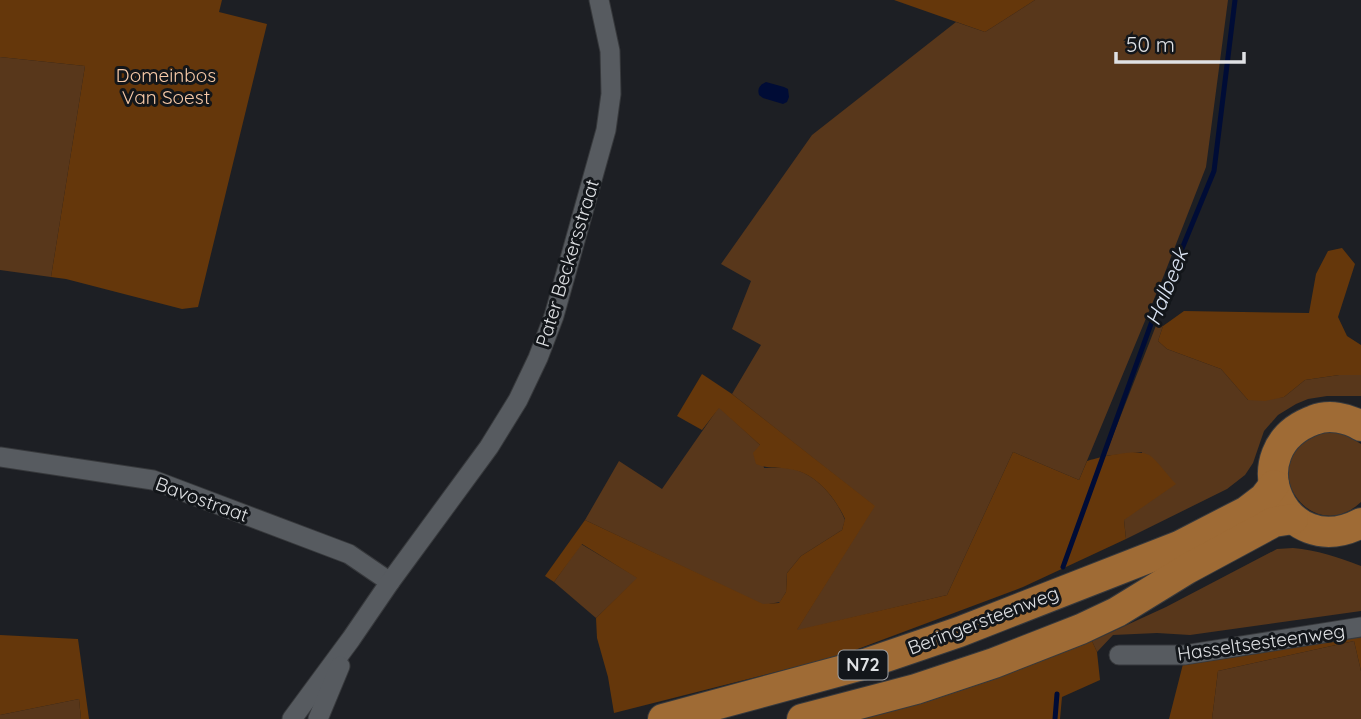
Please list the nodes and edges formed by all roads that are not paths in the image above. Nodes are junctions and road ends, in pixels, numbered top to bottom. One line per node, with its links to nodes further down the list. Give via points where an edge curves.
1 (599, 0): 8 (street, Pater Beckersstraat, via 610,51 607,130 554,316 523,389 496,435)
2 (1361, 426): 4 (main road, via 1338,417 1303,424 1278,450)
3 (0, 457): 8 (street, Bavostraat, via 153,480 349,554)
4 (1274, 485): 5 (main road, via 1280,504); 7 (main road, N72, via 1264,498)
5 (1293, 519): 6 (main road, via 1329,533); 7 (main road, N72)
6 (1361, 523)
7 (1183, 557): 14 (main road, Beringersteenweg / N72, via 862,665); 15 (main road, N72, via 1117,612 1081,629 916,689)
8 (390, 582): 10 (street, Pater Beckersstraat)
9 (1361, 627): 11 (street, Hasseltsesteenweg, via 1184,655)
10 (351, 639): 12 (street, Pater Beckersstraat); 13 (street, Pater Beckersstraat)
11 (1119, 654)
12 (292, 719)
13 (318, 719)
14 (663, 719)
15 (802, 719)

